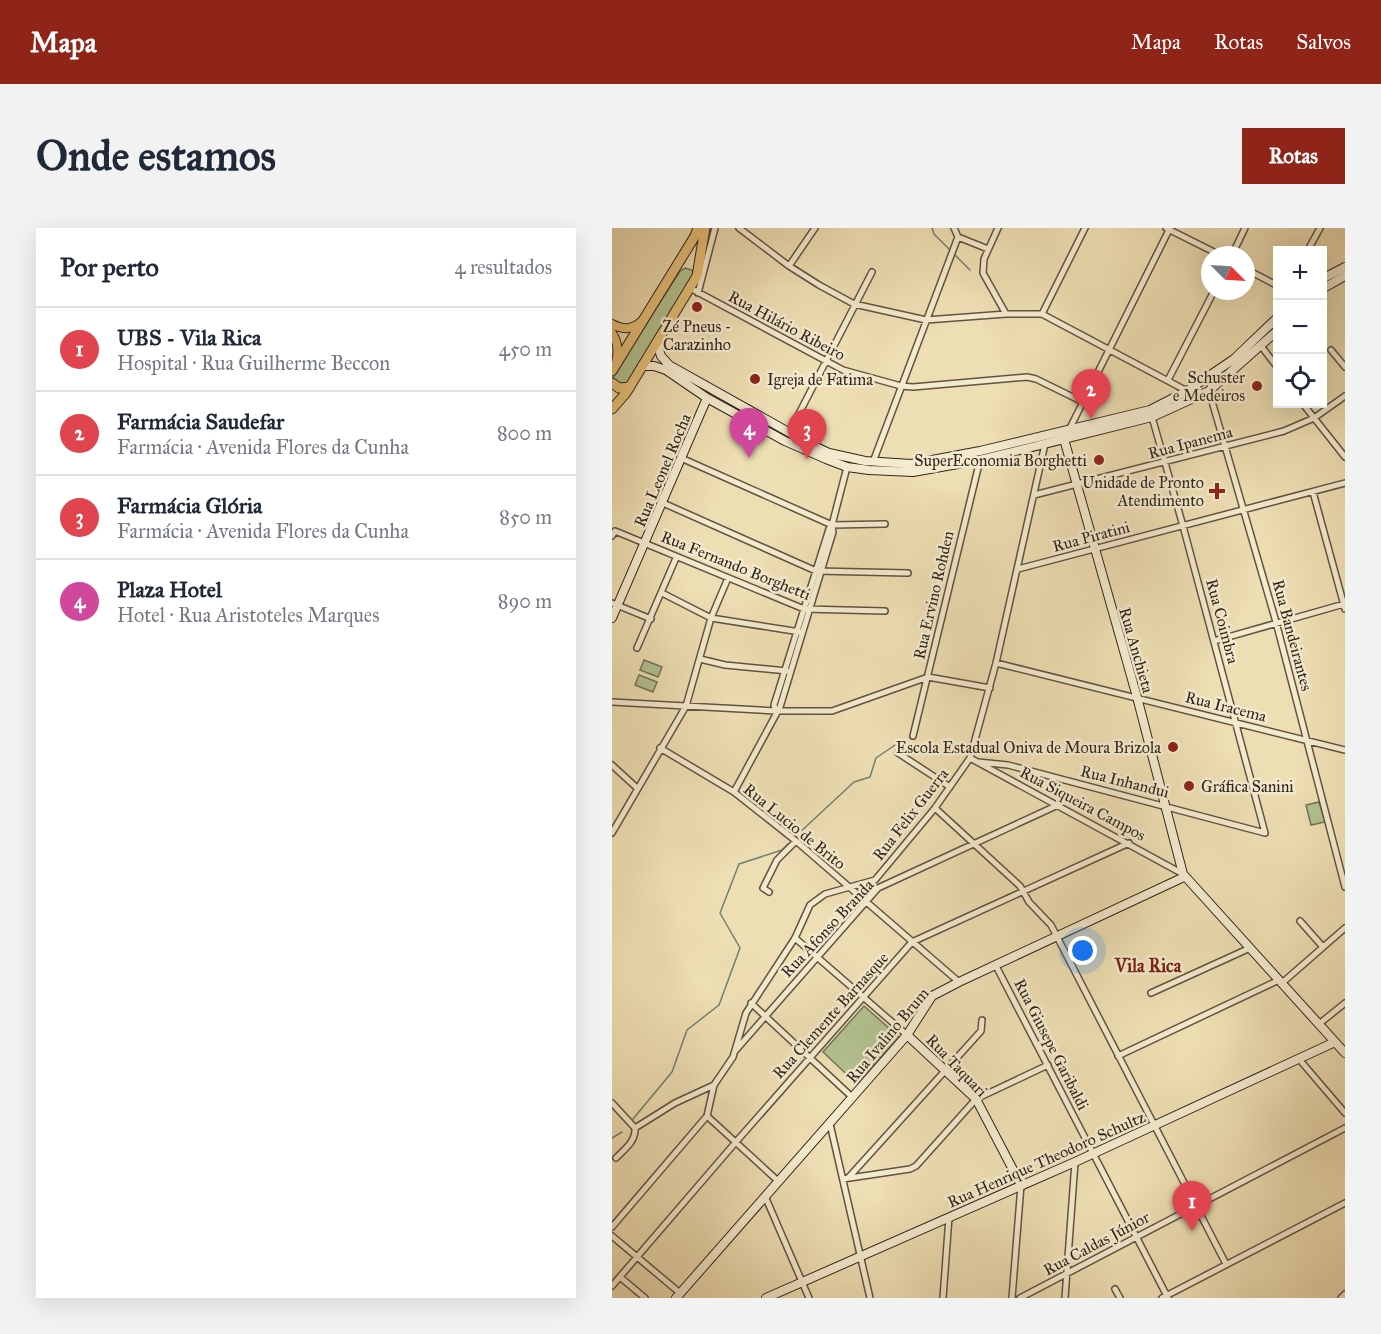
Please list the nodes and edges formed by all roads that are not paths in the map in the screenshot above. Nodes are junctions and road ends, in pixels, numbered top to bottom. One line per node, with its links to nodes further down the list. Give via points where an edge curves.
1 (698, 228): 17 (highway)
2 (705, 228): 22 (highway)
3 (715, 228): 27 (street)
4 (739, 228): 18 (street)
5 (815, 228): 18 (street)
6 (954, 228): 12 (street)
7 (998, 228): 16 (street)
8 (1085, 228): 31 (street)
9 (1245, 228): 14 (street)
10 (1320, 228): 15 (street)
11 (1169, 229): 13 (street); 40 (street)
12 (958, 237): 16 (street); 33 (street)
13 (1202, 246)
14 (1236, 246)
15 (1310, 246)
16 (988, 249): 30 (street, via 983,273)
17 (677, 266): 22 (highway, via 691,266); 32 (highway)
18 (789, 266): 29 (street)
19 (1345, 267): 24 (main road)
20 (872, 272): 29 (street)
21 (1255, 274): 25 (street)
22 (698, 276): 27 (highway)
23 (1345, 276): 26 (main road)
24 (1327, 277)
25 (1273, 283)
26 (1327, 287)
27 (694, 291): 38 (highway); 42 (street, Rua Hilário Ribeiro)
28 (1209, 300): 47 (street)
29 (854, 304): 33 (street); 42 (street)
30 (1006, 314): 31 (street); 33 (street)
31 (1042, 314): 40 (street)
32 (645, 319): 35 (main road, via 630,329); 46 (highway)
33 (926, 320): 50 (street)
34 (1273, 322): 48 (main road, via 1234,359)
35 (612, 324)
36 (612, 333): 46 (main road, via 618,351)
37 (1273, 335): 39 (main road)
38 (657, 343): 44 (highway); 52 (main road, via 669,365)
39 (1261, 346): 43 (street); 54 (main road)
40 (1109, 350): 47 (street); 57 (street)
41 (1331, 350): 45 (street)
42 (825, 362): 50 (street, Rua Hilário Ribeiro); 62 (street)
43 (1273, 362)
44 (642, 366): 51 (highway); 56 (main road, via 666,370)
45 (1345, 367)
46 (614, 368)
47 (1168, 380): 53 (street)
48 (1202, 381): 53 (main road); 54 (street, Rua Bandeirantes, via 1211,385); 54 (street, via 1201,390)
49 (612, 382): 51 (highway, via 619,388)
50 (902, 386): 57 (street, Rua Hilário Ribeiro, via 1028,377); 69 (street)
51 (630, 387): 59 (highway)
52 (712, 388): 56 (main road, Rua Leonel Rocha, via 705,391); 62 (main road)
53 (1187, 391): 63 (main road, via 1150,410)
54 (1209, 391): 60 (main road); 65 (street, Rua Bandeirantes)
55 (1345, 396): 61 (street, Rua Ipanema)
56 (707, 398): 67 (main road, Rua Leonel Rocha); 71 (main road, via 785,441)
57 (1083, 402): 63 (street)
58 (1307, 408): 61 (street)
59 (612, 409)
60 (1152, 417): 63 (main road); 70 (street, Rua Coimbra)
61 (1314, 418): 65 (street, Rua Ipanema, via 1284,431); 66 (street)
62 (789, 434): 69 (main road, via 829,453)
63 (1065, 434): 64 (main road); 69 (main road, via 924,462); 74 (main road, Rua Anchieta)
64 (1045, 444): 68 (main road); 76 (street, Rua Felix Guerra)
65 (1226, 446): 70 (street, Rua Ipanema); 78 (street, Rua Bandeirantes)
66 (1345, 457)
67 (681, 458): 77 (main road, Rua Leonel Rocha); 80 (street)
68 (980, 460): 72 (main road, via 913,472); 106 (street, Rua Ervino Rohden)
69 (869, 461): 71 (main road, via 849,462); 72 (main road, via 871,468)
70 (1166, 463): 74 (street, Rua Ipanema); 81 (street, Rua Coimbra)
71 (847, 467): 72 (main road); 80 (street)
72 (861, 469)
73 (1345, 483): 75 (street, Rua Piratini)
74 (1077, 485): 76 (street, Rua Ipanema); 84 (main road, Rua Anchieta)
75 (1313, 492): 78 (street, Rua Piratini); 90 (street)
76 (1034, 495): 86 (street, Rua Felix Guerra)
77 (663, 503): 83 (main road, Rua Leonel Rocha); 87 (street)
78 (1244, 510): 81 (street, Rua Piratini); 99 (street, Rua Bandeirantes)
79 (885, 524): 80 (street)
80 (832, 525): 87 (street)
81 (1183, 526): 84 (street, Rua Piratini); 101 (street, Rua Coimbra)
82 (614, 534): 83 (street, Rua Fernando Borghetti)
83 (645, 543): 85 (street, Rua Fernando Borghetti); 92 (main road, Rua Leonel Rocha)
84 (1095, 549): 86 (street, Rua Piratini); 108 (main road, Rua Anchieta)
85 (676, 558): 89 (street, Rua Fernando Borghetti); 91 (street)
86 (1018, 569): 104 (street, Rua Felix Guerra)
87 (818, 572): 88 (street); 94 (street)
88 (908, 573)
89 (728, 578): 94 (street, Rua Fernando Borghetti); 97 (street)
90 (1342, 583): 93 (street)
91 (662, 593): 97 (street); 98 (street)
92 (615, 604): 96 (main road, Rua Leonel Rocha); 98 (street)
93 (1344, 607): 99 (street)
94 (807, 609): 95 (street, Rua Fernando Borghetti); 100 (street)
95 (885, 611)
96 (612, 618)
97 (711, 618): 100 (street); 103 (street)
98 (651, 619): 102 (street)
99 (1276, 622): 101 (street); 114 (street, Rua Bandeirantes)
100 (800, 632): 105 (street)
101 (1214, 641): 112 (street, Rua Coimbra)
102 (637, 648)
103 (700, 659): 105 (street); 110 (street)
104 (996, 663): 107 (street, Rua Felix Guerra); 108 (street, Rua Iracema)
105 (788, 671): 111 (street)
106 (928, 676): 107 (street); 111 (street, via 832,711); 113 (street, Rua Ervino Rohden)
107 (990, 688): 118 (street, Rua Felix Guerra)
108 (1137, 698): 112 (street, Rua Iracema); 125 (main road, Rua Anchieta)
109 (612, 702): 110 (street)
110 (686, 706): 111 (street); 115 (street)
111 (776, 711): 123 (street)
112 (1236, 723): 114 (street, Rua Iracema); 128 (street, Rua Coimbra)
113 (913, 736)
114 (1308, 741): 116 (street, Rua Iracema); 134 (street, Rua Bandeirantes)
115 (660, 748): 122 (street); 123 (street, Rua Lucio de Brito)
116 (1345, 750)
117 (898, 753): 121 (street)
118 (970, 758): 119 (street, Rua Siqueira Campos); 121 (street, Rua Felix Guerra)
119 (978, 762): 124 (street, Rua Siqueira Campos); 125 (street, Rua Inhandui, via 1008,765)
120 (612, 765): 122 (street)
121 (950, 787): 126 (street, Rua Felix Guerra)
122 (637, 788): 127 (street)
123 (734, 792): 129 (street, Rua Lucio de Brito)
124 (1058, 805): 130 (street, Rua Afonso Branda); 131 (street, Rua Siqueira Campos)
125 (1164, 805): 128 (street, Rua Inhandui); 132 (main road, Rua Anchieta)
126 (935, 808): 130 (street); 133 (street, Rua Felix Guerra, via 875,880)
127 (612, 832)
128 (1264, 832)
129 (796, 842): 133 (street, Rua Lucio de Brito); 135 (street, via 777,860 763,888)
130 (973, 843): 136 (street); 137 (street, Rua Afonso Branda, via 878,888)
131 (1129, 843): 132 (street, Rua Siqueira Campos); 136 (street, Rua Clemente Barnasque)
132 (1184, 875): 140 (main road, Rua Ivalino Brum); 144 (main road, Rua Siqueira Campos)
133 (847, 886): 137 (street, Rua Lucio de Brito); 141 (street, Rua Felix Guerra, via 810,905)
134 (1345, 887)
135 (769, 892)
136 (1023, 892): 140 (street); 142 (street, Rua Clemente Barnasque)
137 (866, 902): 142 (street, Rua Lucio de Brito); 145 (street, Rua Afonso Branda)
138 (1300, 921): 143 (street)
139 (1345, 928): 143 (street)
140 (1057, 937): 146 (main road, Rua Ivalino Brum); 160 (street)
141 (795, 938): 145 (street, Rua Taquari); 151 (street, Rua Felix Guerra)
142 (912, 942): 148 (street, Rua Lucio de Brito); 150 (street, Rua Clemente Barnasque)
143 (1323, 947): 147 (street)
144 (1250, 948): 147 (main road, Rua Siqueira Campos); 149 (street)
145 (819, 957): 150 (street, Rua Taquari); 153 (street, Rua Afonso Branda)
146 (996, 966): 148 (main road, Rua Ivalino Brum); 163 (street, Rua Giusepe Garibaldi)
147 (1280, 981): 155 (main road, Rua Siqueira Campos); 160 (street)
148 (959, 982): 156 (main road, Rua Ivalino Brum, via 932,996)
149 (1151, 993)
150 (863, 997): 156 (street, Rua Taquari); 161 (street, Rua Clemente Barnasque)
151 (751, 1003): 153 (street); 158 (street, Rua Felix Guerra)
152 (1345, 1003): 155 (street)
153 (765, 1016): 158 (street, Rua Afonso Branda); 161 (street)
154 (982, 1020): 164 (street, via 981,1030)
155 (1319, 1024): 157 (main road, Rua Siqueira Campos)
156 (907, 1035): 164 (main road, Rua Taquari); 166 (main road, Rua Ivalino Brum)
157 (1335, 1042): 159 (main road, Rua Siqueira Campos); 162 (main road, Rua Henrique Theodoro Schultz)
158 (734, 1052): 165 (street, Rua Felix Guerra)
159 (1345, 1053)
160 (1118, 1056): 174 (street)
161 (810, 1058): 166 (street); 177 (street, Rua Clemente Barnasque)
162 (1299, 1059): 170 (street); 174 (main road, Rua Henrique Theodoro Schultz)
163 (1048, 1065): 167 (street); 178 (street, Rua Giusepe Garibaldi)
164 (945, 1068): 167 (main road, Rua Taquari); 181 (street)
165 (714, 1085): 171 (street); 175 (street)
166 (852, 1097): 173 (main road, Rua Ivalino Brum)
167 (976, 1099): 181 (street, via 916,1166); 183 (main road, Rua Taquari)
168 (612, 1103): 169 (street)
169 (619, 1112): 172 (street); 175 (street)
170 (1345, 1113)
171 (707, 1116): 177 (street); 188 (street)
172 (612, 1117)
173 (830, 1124): 181 (street); 182 (main road, Rua Ivalino Brum)
174 (1154, 1126): 178 (main road, Rua Henrique Theodoro Schultz); 186 (street)
175 (634, 1128): 179 (street, via 632,1140)
176 (1345, 1128): 186 (street, Rua Caldas Júnior)
177 (735, 1143): 182 (street); 192 (street, Rua Clemente Barnasque)
178 (1093, 1153): 180 (main road, Rua Henrique Theodoro Schultz); 190 (street, Rua Giusepe Garibaldi)
179 (616, 1158)
180 (1075, 1162): 183 (main road, Rua Henrique Theodoro Schultz); 194 (street)
181 (846, 1178): 191 (street)
182 (778, 1181): 184 (main road, Rua Ivalino Brum)
183 (1021, 1185): 187 (main road, Rua Henrique Theodoro Schultz); 207 (street)
184 (765, 1196): 196 (street); 200 (main road, Rua Ivalino Brum)
185 (1345, 1203): 193 (street)
186 (1196, 1205): 190 (street, Rua Caldas Júnior); 193 (street)
187 (949, 1217): 191 (main road, Rua Henrique Theodoro Schultz); 206 (street)
188 (612, 1227)
189 (612, 1236): 192 (street)
190 (1137, 1237): 194 (street, Rua Caldas Júnior); 201 (street, Rua Giusepe Garibaldi)
191 (860, 1256): 196 (main road, Rua Henrique Theodoro Schultz); 205 (street)
192 (637, 1257): 195 (street, Rua Clemente Barnasque); 200 (street)
193 (1226, 1264): 201 (street)
194 (1067, 1273): 208 (street, Rua Caldas Júnior); 209 (street)
195 (620, 1277): 197 (street, Rua Clemente Barnasque); 202 (street)
196 (802, 1282): 203 (main road, Rua Henrique Theodoro Schultz); 204 (street)
197 (612, 1286)
198 (1115, 1289): 210 (street)
199 (1345, 1294): 211 (street)
200 (678, 1296)
201 (1166, 1297)
202 (645, 1298)
203 (766, 1298)
204 (809, 1298)
205 (870, 1298)
206 (943, 1298)
207 (1012, 1298)
208 (1020, 1298)
209 (1065, 1298)
210 (1120, 1298)
211 (1341, 1298)

